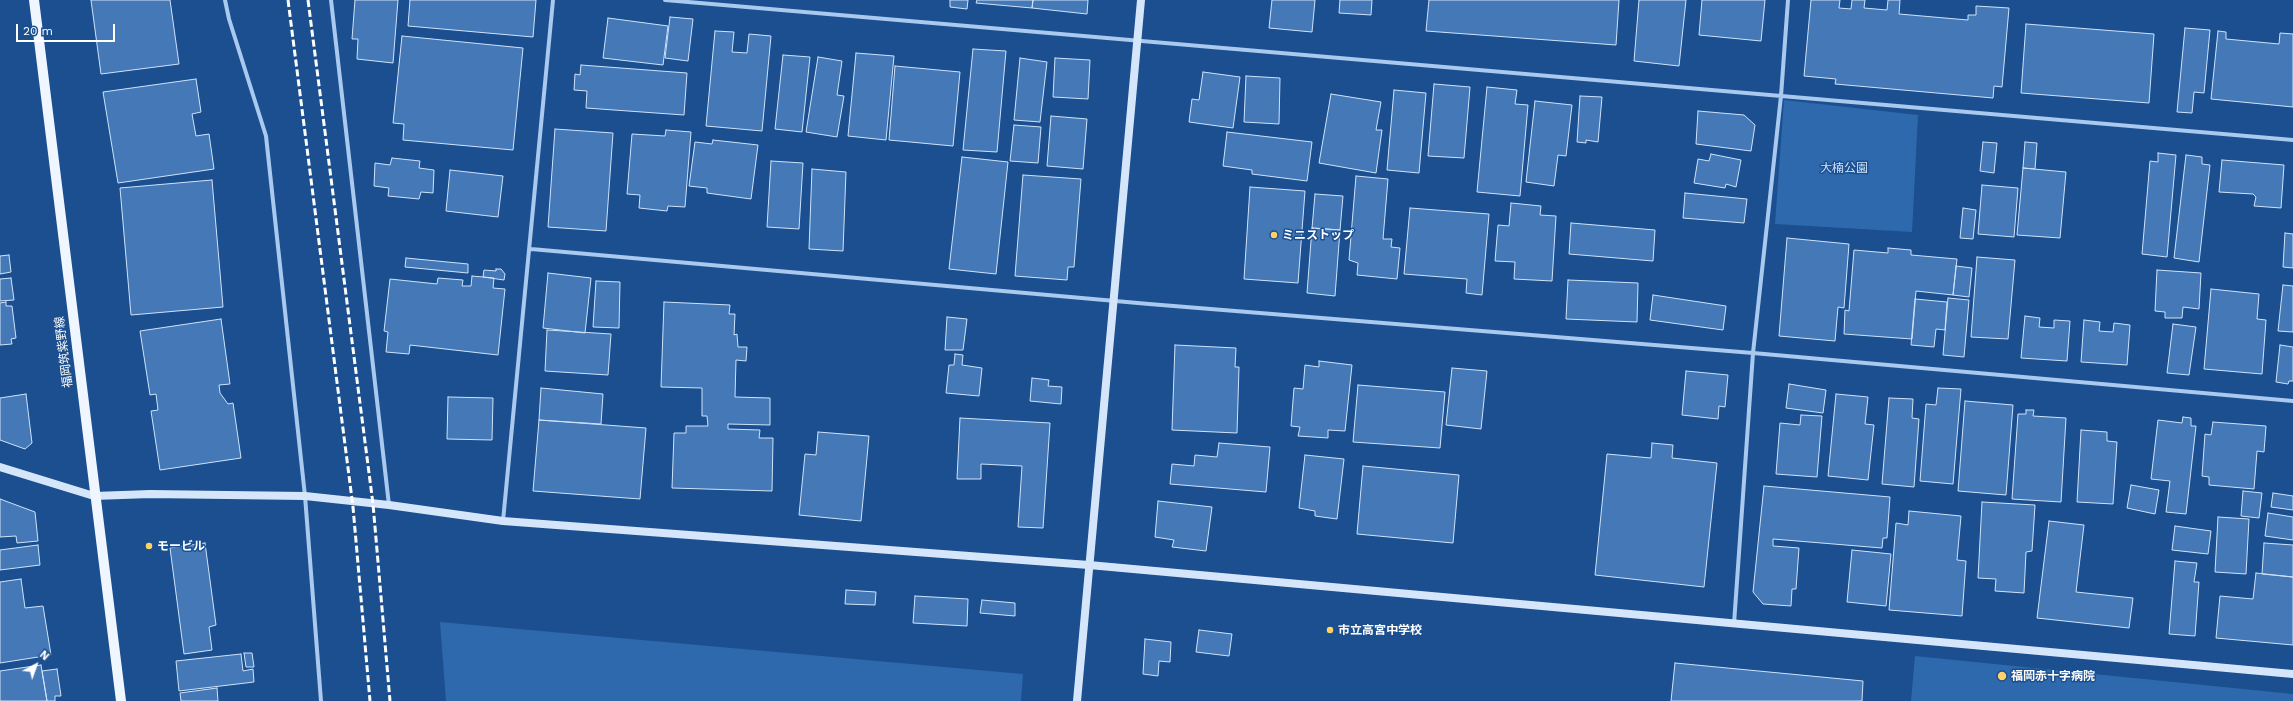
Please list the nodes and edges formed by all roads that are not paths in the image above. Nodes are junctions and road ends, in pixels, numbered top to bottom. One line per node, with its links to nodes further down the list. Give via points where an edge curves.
1 (34, 0): 16 (main road, 福岡筑紫野線)
2 (225, 0): 17 (street, via 266,136)
3 (331, 0): 18 (street)
4 (553, 0): 11 (street)
5 (665, 0): 8 (street)
6 (1141, 0): 8 (street)
7 (1788, 0): 9 (street)
8 (1137, 42): 9 (street); 12 (street)
9 (1781, 96): 10 (street); 13 (street)
10 (2293, 140)
11 (530, 249): 12 (street); 19 (street)
12 (1115, 301): 13 (street); 20 (street)
13 (1753, 354): 14 (street); 21 (street)
14 (2293, 401)
15 (0, 467): 16 (street)
16 (94, 496): 17 (street); 23 (main road, 福岡筑紫野線)
17 (305, 496): 18 (street); 24 (street)
18 (389, 505): 19 (street)
19 (503, 521): 20 (street)
20 (1089, 565): 21 (street); 25 (street)
21 (1734, 624): 22 (street)
22 (2293, 674)
23 (121, 701)
24 (322, 701)
25 (1078, 701)

